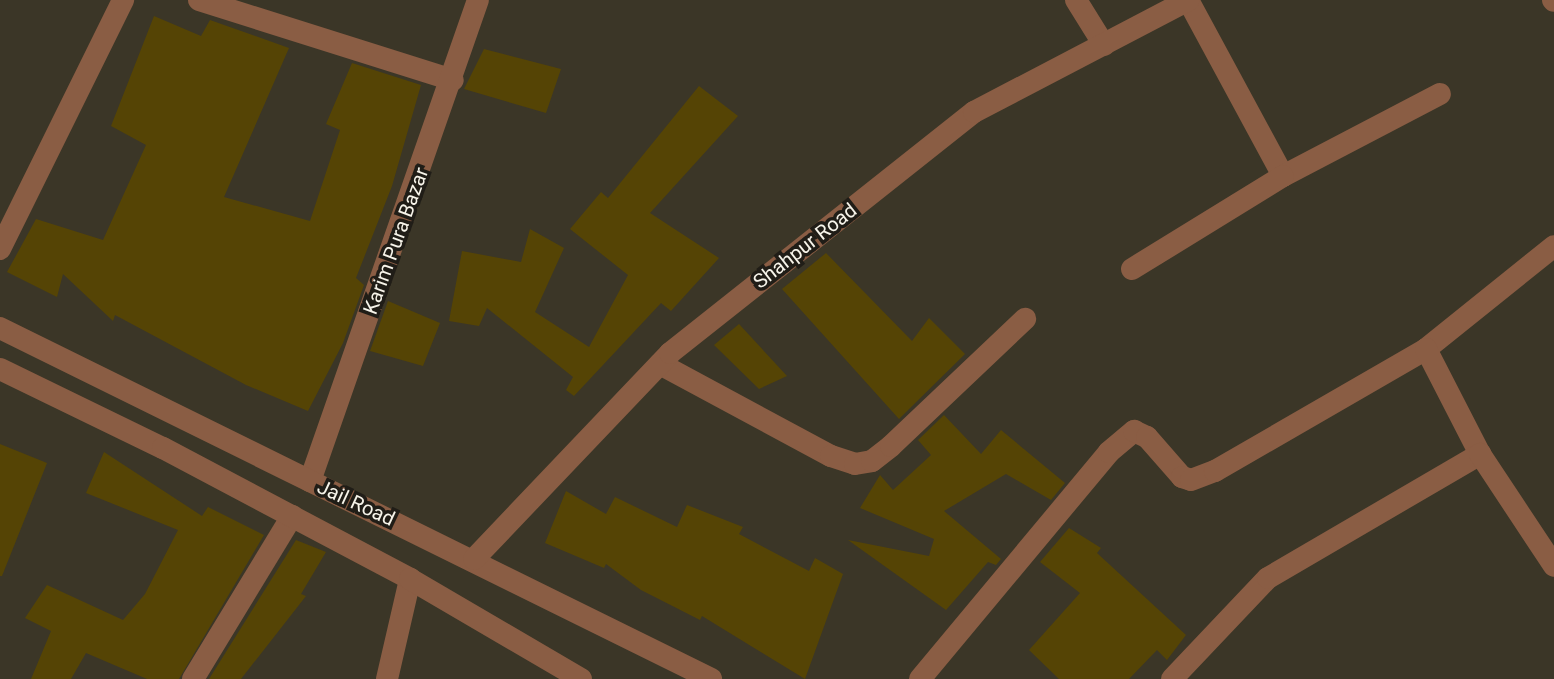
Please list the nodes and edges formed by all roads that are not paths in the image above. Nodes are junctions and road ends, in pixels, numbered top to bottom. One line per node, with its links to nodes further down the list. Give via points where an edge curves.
1 (123, 0): 11 (street)
2 (199, 0): 7 (street)
3 (478, 0): 7 (street, Karim Pura Bazar)
4 (1076, 0): 6 (street)
5 (1188, 0): 6 (street, Shahpur Road); 9 (street)
6 (1104, 45): 16 (street, Shahpur Road, via 974,112)
7 (453, 80): 19 (street, Karim Pura Bazar)
8 (1440, 94): 9 (street)
9 (1283, 176): 12 (street)
10 (1554, 246): 15 (street)
11 (0, 249)
12 (1132, 269)
13 (1025, 319): 16 (street, via 891,446 872,461 855,464)
14 (0, 328): 19 (street, Jail Road)
15 (1426, 349): 18 (street); 29 (street, via 1191,480 1175,471 1147,437 1129,433)
16 (660, 364): 21 (street, Shahpur Road)
17 (0, 369): 20 (street, Jail Road)
18 (1480, 454): 22 (street); 30 (street, via 1268,578)
19 (310, 481): 21 (street, Jail Road)
20 (292, 516): 23 (street, Jail Road); 25 (street)
21 (474, 559): 28 (street, Jail Road)
22 (1554, 566)
23 (410, 579): 24 (street, Jail Road); 26 (street)
24 (550, 672): 27 (street, Jail Road)
25 (193, 679)
26 (387, 679)
27 (581, 679)
28 (711, 679)
29 (920, 679)
30 (1172, 679)

